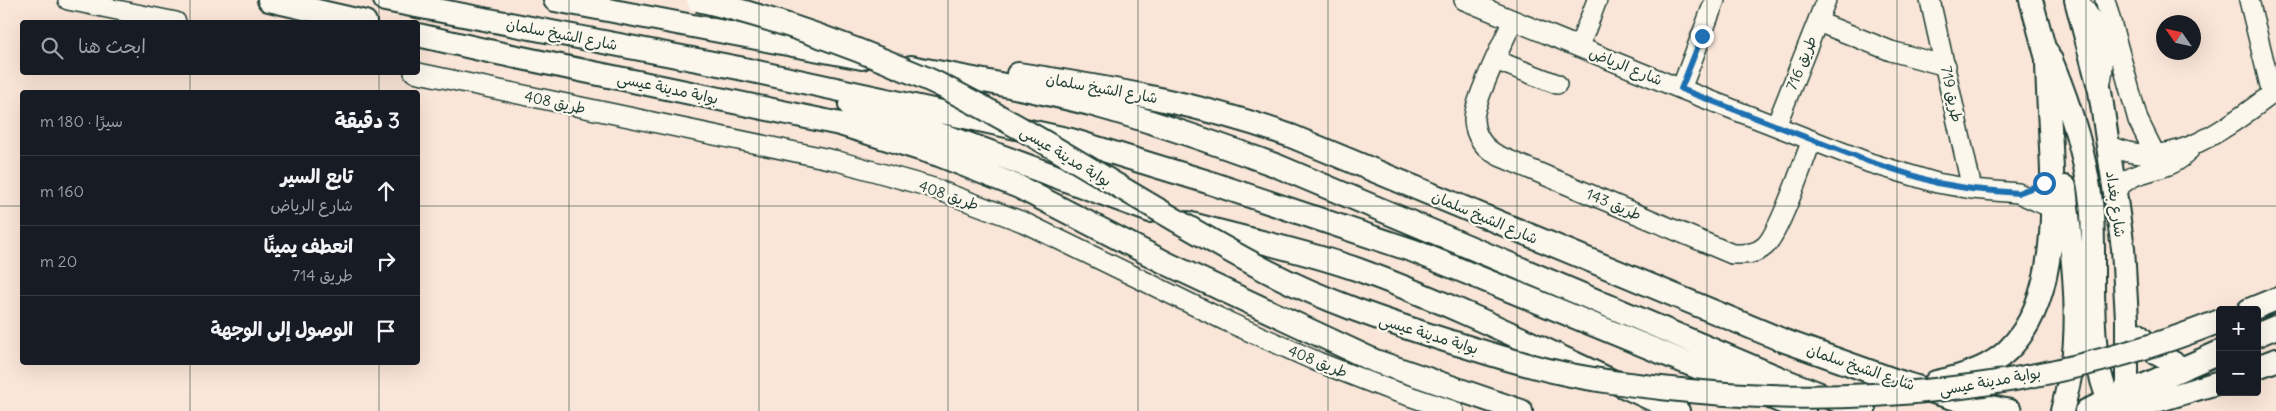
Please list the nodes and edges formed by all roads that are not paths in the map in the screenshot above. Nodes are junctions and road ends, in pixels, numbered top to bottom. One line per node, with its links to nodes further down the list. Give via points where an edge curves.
1 (68, 0): 15 (street)
2 (269, 0): 16 (main road)
3 (385, 0): 24 (main road, شارع الشيخ سلمان)
4 (555, 0): 26 (main road, شارع الشيخ سلمان)
5 (698, 0): 43 (main road, بوابة مدينة عيسى, bridge, via 816,33 939,84 1003,118 1200,235 1327,300 1392,324 1556,372 1601,381 1713,394 1788,397 1917,393 2014,378 2110,357)
6 (1464, 0): 17 (street, شارع الرياض)
7 (1598, 0): 20 (street)
8 (1715, 0): 28 (street)
9 (1826, 0): 18 (street, طريق 716)
10 (1930, 0): 23 (street, طريق 719)
11 (2031, 0): 21 (main road)
12 (2076, 0): 32 (main road, شارع بغداد, via 2100,91)
13 (2105, 0): 34 (street, via 2138,120)
14 (2249, 0): 29 (street)
15 (166, 20)
16 (356, 20)
17 (1513, 20): 20 (street, شارع الرياض); 22 (street, طريق 143)
18 (1818, 22): 23 (street, via 1891,51); 30 (street, طريق 716)
19 (420, 35): 54 (main road, بوابة مدينة عيسى, via 840,124 939,155 1019,188 1168,264 1375,361)
20 (1579, 47): 28 (street, شارع الرياض)
21 (2047, 52): 35 (main road); 52 (main road, via 2072,112 2084,157 2091,202 2099,371); 59 (main road, via 2061,134 2076,294 2075,342)
22 (1495, 60): 27 (street); 31 (street, طريق 143, via 1474,114 1477,135 1486,148 1732,254 1750,254 1765,246 1776,228)
23 (1946, 66): 36 (street, طريق 719)
24 (739, 68): 55 (main road, شارع الشيخ سلمان, via 960,141 1163,215 1302,251 1353,268 1497,325); 56 (main road, شارع الشيخ سلمان, via 1071,140 1208,182 1414,251)
25 (420, 73): 53 (street, طريق 408, via 834,160 930,187 1023,222 1226,322 1303,356)
26 (948, 74): 50 (main road, شارع الشيخ سلمان, via 988,70 1048,78 1171,101 1254,123 1711,312); 57 (main road, شارع الشيخ سلمان, via 1092,105 1275,165)
27 (1557, 84)
28 (1681, 89): 30 (street, شارع الرياض)
29 (2274, 92): 33 (street, via 2220,131)
30 (1776, 126): 31 (street, شارع الرياض)
31 (1812, 140): 36 (street, شارع الرياض, via 1903,174)
32 (2107, 144): 34 (street, via 2133,154); 37 (main road, شارع بغداد)
33 (2192, 146): 34 (street); 37 (street, via 2174,164 2136,174)
34 (2155, 154)
35 (2051, 178): 38 (street, شارع الرياض); 39 (main road)
36 (1972, 189): 38 (street, شارع الرياض)
37 (2115, 192): 42 (main road, شارع بغداد, via 2123,248)
38 (2018, 193): 39 (street, شارع الرياض)
39 (2052, 208): 50 (main road, via 2051,239 2041,298 2007,352 1958,378 1930,384)
40 (2276, 299): 41 (main road)
41 (2259, 306)
42 (2127, 319): 49 (main road, via 2156,354); 52 (main road, شارع بغداد)
43 (2216, 323)
44 (2276, 327): 45 (main road)
45 (2261, 333)
46 (2216, 354): 49 (main road)
47 (2276, 360): 48 (main road)
48 (2261, 366)
49 (2182, 368): 52 (main road)
50 (1897, 381): 58 (main road, شارع الشيخ سلمان, via 1966,402)
51 (2216, 383): 52 (main road)
52 (2119, 406): 60 (main road)
53 (1454, 411)
54 (1521, 411)
55 (1678, 411)
56 (1804, 411)
57 (1864, 411)
58 (2010, 411)
59 (2062, 411)
60 (2086, 411)

